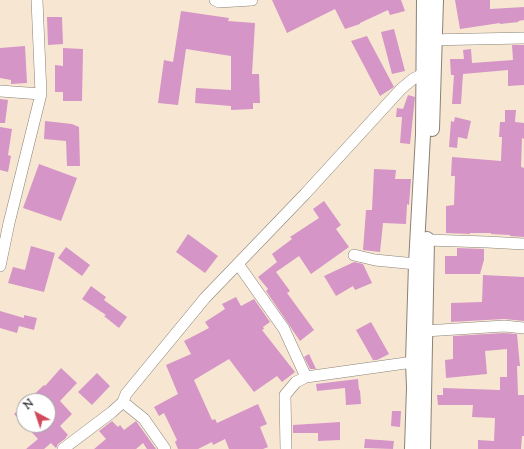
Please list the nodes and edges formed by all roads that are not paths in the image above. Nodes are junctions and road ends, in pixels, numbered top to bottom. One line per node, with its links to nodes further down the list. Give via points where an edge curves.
1 (37, 0): 10 (street)
2 (215, 0): 3 (street)
3 (252, 0)
4 (424, 0): 7 (main road)
5 (436, 0): 7 (main road)
6 (524, 38): 7 (street)
7 (430, 40): 8 (main road); 11 (main road)
8 (423, 74): 14 (street, via 401,89); 15 (main road, via 423,135)
9 (0, 91): 10 (street)
10 (41, 94): 16 (street)
11 (427, 240): 12 (street); 18 (main road)
12 (524, 244)
13 (354, 255): 15 (street)
14 (238, 264): 20 (street, via 284,329); 21 (street, via 204,298 126,394)
15 (416, 264): 19 (main road)
16 (0, 266)
17 (524, 328): 18 (street, via 504,326)
18 (425, 331): 26 (main road)
19 (413, 362): 20 (street); 25 (main road)
20 (306, 377): 24 (street, via 296,382 285,395)
21 (123, 402): 22 (street); 23 (street, via 144,419)
22 (63, 449)
23 (164, 449)
24 (286, 449)
25 (412, 449)
26 (423, 449)

